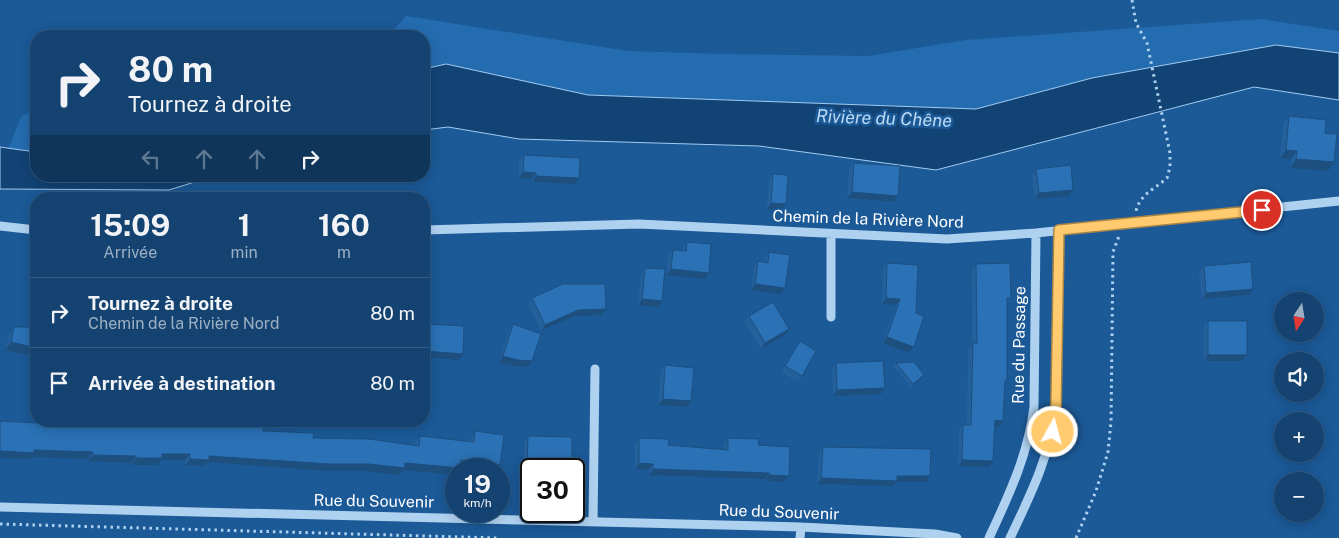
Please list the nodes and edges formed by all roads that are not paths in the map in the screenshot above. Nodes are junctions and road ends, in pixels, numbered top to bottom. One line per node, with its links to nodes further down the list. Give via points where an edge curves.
1 (1339, 201): 5 (street, Chemin de la Rivière Nord)
2 (0, 226): 3 (street)
3 (30, 229)
4 (430, 230): 7 (street, Chemin de la Rivière Nord, via 639,224)
5 (1059, 230): 6 (street, Chemin de la Rivière Nord); 18 (street, via 1053,432 1042,470)
6 (1036, 233): 7 (street, Chemin de la Rivière Nord, via 946,239); 17 (street, Rue du Passage, via 1031,432 1020,470)
7 (832, 234): 8 (street)
8 (831, 316)
9 (595, 369): 11 (street)
10 (0, 508): 11 (street, Rue du Souvenir)
11 (593, 522): 12 (street, Rue du Souvenir)
12 (801, 526): 13 (street, Rue du Souvenir); 14 (street)
13 (831, 528): 15 (street); 16 (street, Rue du Souvenir)
14 (800, 538)
15 (830, 538)
16 (957, 538)
17 (989, 538)
18 (1010, 538)

